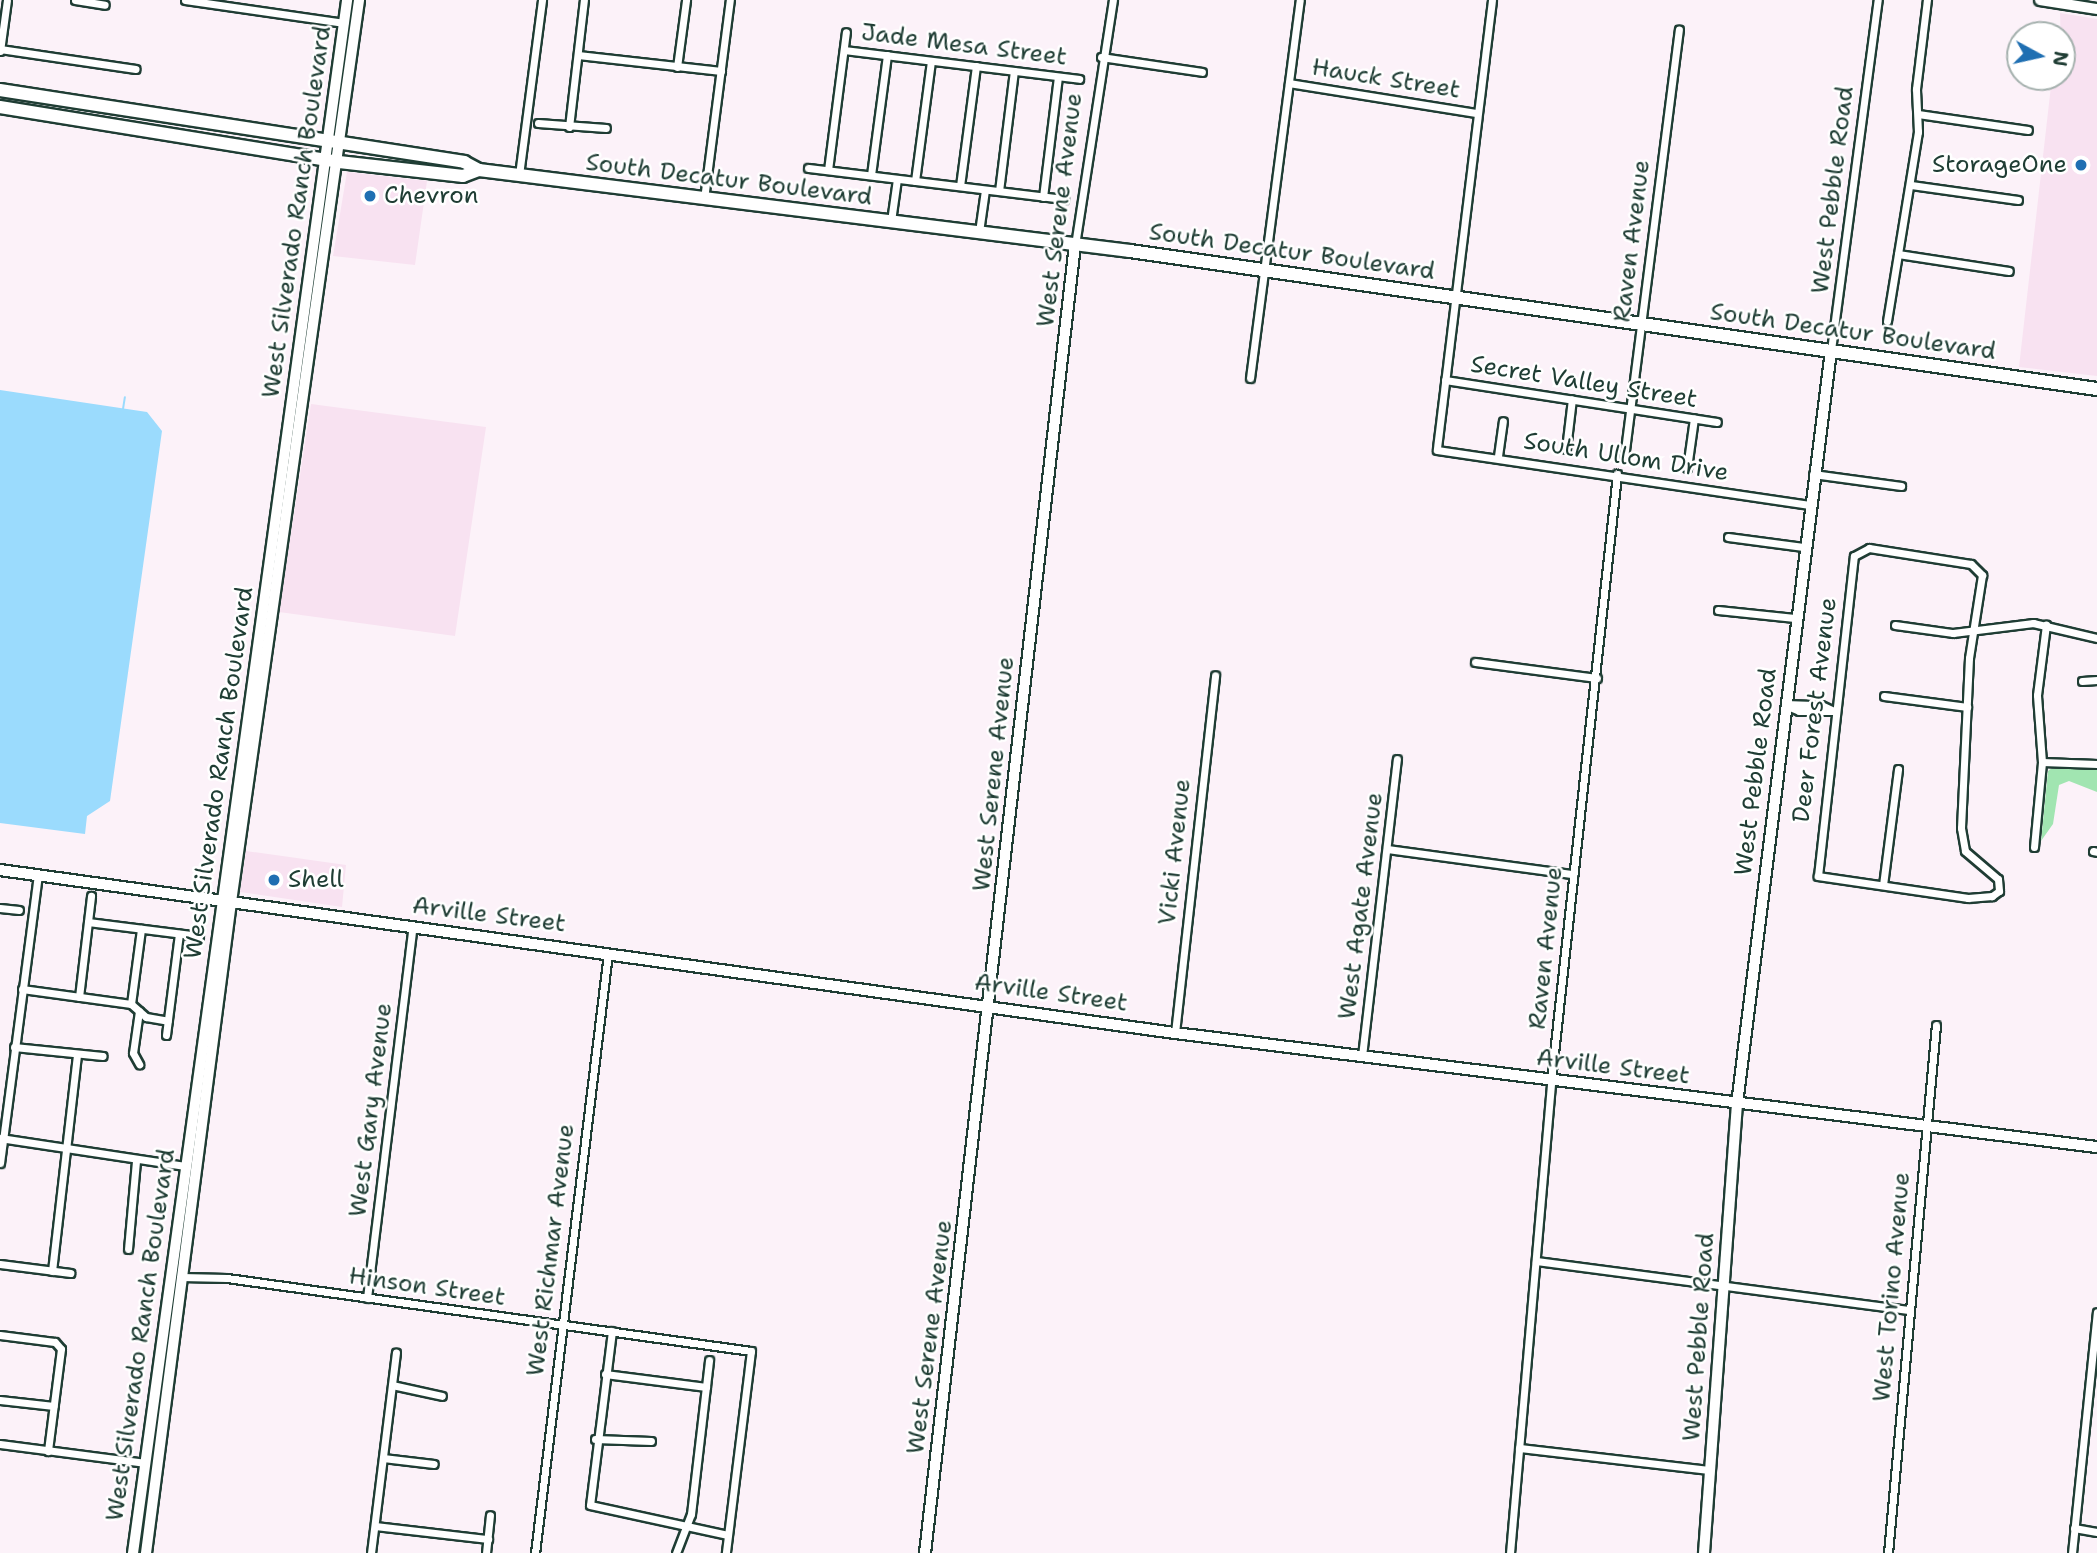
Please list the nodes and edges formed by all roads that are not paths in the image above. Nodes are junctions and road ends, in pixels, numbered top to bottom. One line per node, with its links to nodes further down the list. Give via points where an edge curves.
1 (7, 0): 22 (street)
2 (75, 0): 16 (street)
3 (185, 0): 18 (street)
4 (347, 0): 18 (street, West Silverado Ranch Boulevard)
5 (359, 0): 45 (street, West Silverado Ranch Boulevard)
6 (542, 0): 50 (street)
7 (584, 0): 23 (street)
8 (686, 0): 27 (street)
9 (730, 0): 30 (street)
10 (1113, 0): 25 (street, West Serene Avenue)
11 (1300, 0): 35 (street)
12 (1492, 0): 39 (street)
13 (1878, 0): 71 (street, West Pebble Road)
14 (1927, 0): 40 (street)
15 (2039, 0): 17 (street)
16 (105, 5)
17 (2097, 9)
18 (344, 23): 45 (street, West Silverado Ranch Boulevard)
19 (1679, 30): 70 (street, Raven Avenue)
20 (846, 32): 21 (street)
21 (844, 50): 24 (street, Jade Mesa Street); 49 (street)
22 (0, 51): 29 (street)
23 (578, 55): 27 (street); 42 (street)
24 (887, 55): 26 (street, Jade Mesa Street); 51 (street)
25 (1101, 57): 32 (street); 64 (street, West Serene Avenue)
26 (931, 61): 28 (street, Jade Mesa Street); 53 (street)
27 (677, 66): 30 (street)
28 (976, 66): 31 (street, Jade Mesa Street); 55 (street)
29 (136, 69)
30 (721, 71): 59 (street)
31 (1014, 71): 33 (street, Jade Mesa Street); 57 (street)
32 (1202, 72)
33 (1058, 77): 34 (street, Jade Mesa Street); 58 (street)
34 (1079, 79)
35 (1289, 83): 39 (street, Hauck Street); 66 (street)
36 (0, 90): 37 (main road, South Decatur Boulevard)
37 (71, 102): 38 (main road, via 64,108); 45 (main road, South Decatur Boulevard)
38 (4, 108): 46 (main road, South Decatur Boulevard)
39 (1476, 113): 68 (street)
40 (1918, 114): 44 (street); 54 (street)
41 (538, 123): 42 (street)
42 (569, 127): 43 (street)
43 (606, 128)
44 (2028, 130)
45 (335, 145): 46 (street, West Silverado Ranch Boulevard); 48 (main road, South Decatur Boulevard, via 464,162)
46 (333, 161): 48 (main road, South Decatur Boulevard, via 463,176); 116 (street, West Silverado Ranch Boulevard)
47 (808, 168): 49 (street)
48 (479, 170): 50 (main road, South Decatur Boulevard)
49 (828, 170): 51 (street)
50 (519, 175): 59 (main road, South Decatur Boulevard)
51 (871, 175): 52 (street)
52 (897, 178): 53 (street); 62 (street)
53 (915, 181): 55 (street)
54 (1911, 185): 61 (street); 65 (street)
55 (960, 186): 56 (street)
56 (985, 190): 57 (street); 63 (street)
57 (999, 191): 58 (street)
58 (1043, 197): 60 (street)
59 (704, 199): 62 (main road, South Decatur Boulevard)
60 (1064, 199)
61 (2018, 200)
62 (891, 221): 63 (main road, South Decatur Boulevard)
63 (979, 232): 64 (main road, South Decatur Boulevard)
64 (1075, 245): 66 (main road, South Decatur Boulevard); 128 (street, West Serene Avenue)
65 (1898, 254): 67 (street); 69 (street)
66 (1265, 270): 68 (main road, South Decatur Boulevard); 72 (street)
67 (2009, 271)
68 (1454, 296): 70 (main road, South Decatur Boulevard); 73 (street)
69 (1887, 321)
70 (1641, 323): 71 (main road, South Decatur Boulevard); 76 (street, Raven Avenue)
71 (1831, 350): 74 (main road, South Decatur Boulevard); 85 (street, West Pebble Road)
72 (1250, 378)
73 (1445, 380): 75 (street, Secret Valley Street); 81 (street, South Ullom Drive, via 1437,450)
74 (2097, 389)
75 (1572, 399): 76 (street, Secret Valley Street); 80 (street)
76 (1630, 409): 77 (street, Secret Valley Street); 82 (street, Raven Avenue)
77 (1694, 418): 79 (street, Secret Valley Street); 83 (street)
78 (1503, 421): 81 (street)
79 (1717, 422)
80 (1566, 449)
81 (1498, 456): 84 (street, South Ullom Drive)
82 (1624, 458)
83 (1687, 468)
84 (1617, 474): 87 (street, South Ullom Drive); 98 (street, Raven Avenue)
85 (1813, 474): 86 (street); 87 (street, West Pebble Road)
86 (1901, 486)
87 (1808, 505): 89 (street, West Pebble Road)
88 (1728, 537): 89 (street)
89 (1803, 547): 91 (street, West Pebble Road)
90 (1718, 610): 91 (street)
91 (1795, 618): 102 (street, West Pebble Road)
92 (1895, 625): 94 (street)
93 (2046, 625): 94 (street); 95 (street); 106 (street, via 2038,695)
94 (1974, 632): 103 (street); 104 (street, Deer Forest Avenue, via 1979,568 1869,548 1858,551)
95 (2097, 638)
96 (1475, 662): 98 (street)
97 (1215, 675): 132 (street, Vicki Avenue)
98 (1597, 678): 113 (street, Raven Avenue)
99 (2097, 680): 100 (street)
100 (2082, 681)
101 (1884, 696): 103 (street)
102 (1785, 705): 104 (street, via 1821,705); 140 (street, West Pebble Road)
103 (1967, 707): 114 (street, via 1961,828 1965,851 1990,869 1999,891 1968,898)
104 (1834, 711): 114 (street, Deer Forest Avenue, via 1818,876)
105 (1397, 759): 110 (street, West Agate Avenue)
106 (2042, 762): 107 (street); 109 (street)
107 (2097, 764)
108 (1898, 769): 114 (street)
109 (2034, 847)
110 (1387, 849): 113 (street); 137 (street, West Agate Avenue)
111 (0, 870): 112 (street, Arville Street)
112 (38, 874): 116 (street, Arville Street); 125 (street)
113 (1573, 874): 139 (street, Raven Avenue)
114 (1883, 885)
115 (91, 896): 119 (street)
116 (226, 902): 120 (street, Arville Street); 147 (street, West Silverado Ranch Boulevard); 148 (street, West Silverado Ranch Boulevard)
117 (0, 908): 118 (street)
118 (19, 910)
119 (88, 922): 121 (street); 126 (street)
120 (414, 926): 124 (street, Arville Street); 156 (street, West Gary Avenue)
121 (141, 929): 122 (street); 127 (street)
122 (179, 934): 123 (street); 130 (street)
123 (200, 936)
124 (609, 952): 128 (street, Arville Street); 159 (street, West Richmar Avenue)
125 (22, 989): 126 (street); 134 (street)
126 (79, 997): 127 (street)
127 (131, 1004): 129 (street)
128 (990, 1005): 132 (street, Arville Street); 193 (street, West Serene Avenue)
129 (139, 1012): 130 (street); 138 (street, via 133,1053)
130 (168, 1021): 133 (street)
131 (1936, 1025): 141 (street, West Torino Avenue)
132 (1175, 1033): 137 (street, Arville Street)
133 (166, 1035)
134 (14, 1047): 135 (street); 142 (street)
135 (77, 1055): 136 (street); 144 (street)
136 (103, 1056)
137 (1362, 1056): 139 (street, Arville Street)
138 (139, 1064)
139 (1551, 1081): 140 (street, Arville Street); 150 (street, Raven Avenue)
140 (1737, 1104): 141 (street, Arville Street); 155 (street, West Pebble Road)
141 (1925, 1128): 143 (street, Arville Street); 157 (street, West Torino Avenue)
142 (2, 1138): 144 (street); 146 (street)
143 (2097, 1147)
144 (66, 1148): 145 (street); 152 (street)
145 (136, 1161): 147 (street); 149 (street)
146 (0, 1163)
147 (185, 1166): 148 (street, via 191,1168); 154 (street, West Silverado Ranch Boulevard)
148 (193, 1188): 154 (street, West Silverado Ranch Boulevard)
149 (128, 1249)
150 (1536, 1261): 155 (street); 173 (street, Raven Avenue)
151 (0, 1264): 152 (street)
152 (52, 1271): 153 (street)
153 (70, 1273)
154 (176, 1276): 156 (street, Hinson Street); 176 (street, West Silverado Ranch Boulevard); 187 (street, West Silverado Ranch Boulevard)
155 (1724, 1286): 157 (street); 178 (street, West Pebble Road)
156 (367, 1298): 159 (street, Hinson Street)
157 (1909, 1310): 196 (street, West Torino Avenue)
158 (2097, 1312): 181 (street)
159 (560, 1324): 160 (street, Hinson Street); 190 (street, West Richmar Avenue)
160 (612, 1331): 164 (street); 184 (street, Hinson Street, via 751,1350)
161 (0, 1335): 169 (street, via 58,1346)
162 (396, 1353): 165 (street)
163 (709, 1360): 166 (street)
164 (606, 1374): 166 (street); 170 (street)
165 (392, 1384): 167 (street); 175 (street)
166 (706, 1387): 182 (street)
167 (442, 1396)
168 (0, 1400): 169 (street)
169 (54, 1406): 174 (street)
170 (595, 1439): 171 (street); 182 (street, via 590,1505 636,1512)
171 (651, 1441)
172 (0, 1444): 174 (street)
173 (1519, 1448): 178 (street); 194 (street, Raven Avenue)
174 (48, 1451): 176 (street)
175 (383, 1458): 177 (street); 180 (street)
176 (146, 1463): 186 (street, West Silverado Ranch Boulevard)
177 (434, 1464)
178 (1710, 1470): 195 (street, West Pebble Road)
179 (490, 1515): 185 (street)
180 (375, 1526): 185 (street); 188 (street)
181 (2074, 1528): 183 (street); 197 (street)
182 (688, 1530): 184 (street); 191 (street)
183 (2097, 1532)
184 (728, 1535): 192 (street)
185 (488, 1539): 189 (street)
186 (133, 1553)
187 (146, 1553)
188 (371, 1553)
189 (486, 1553)
190 (535, 1553)
191 (676, 1553)
192 (726, 1553)
193 (925, 1553)
194 (1510, 1553)
195 (1704, 1553)
196 (1888, 1553)
197 (2072, 1553)

